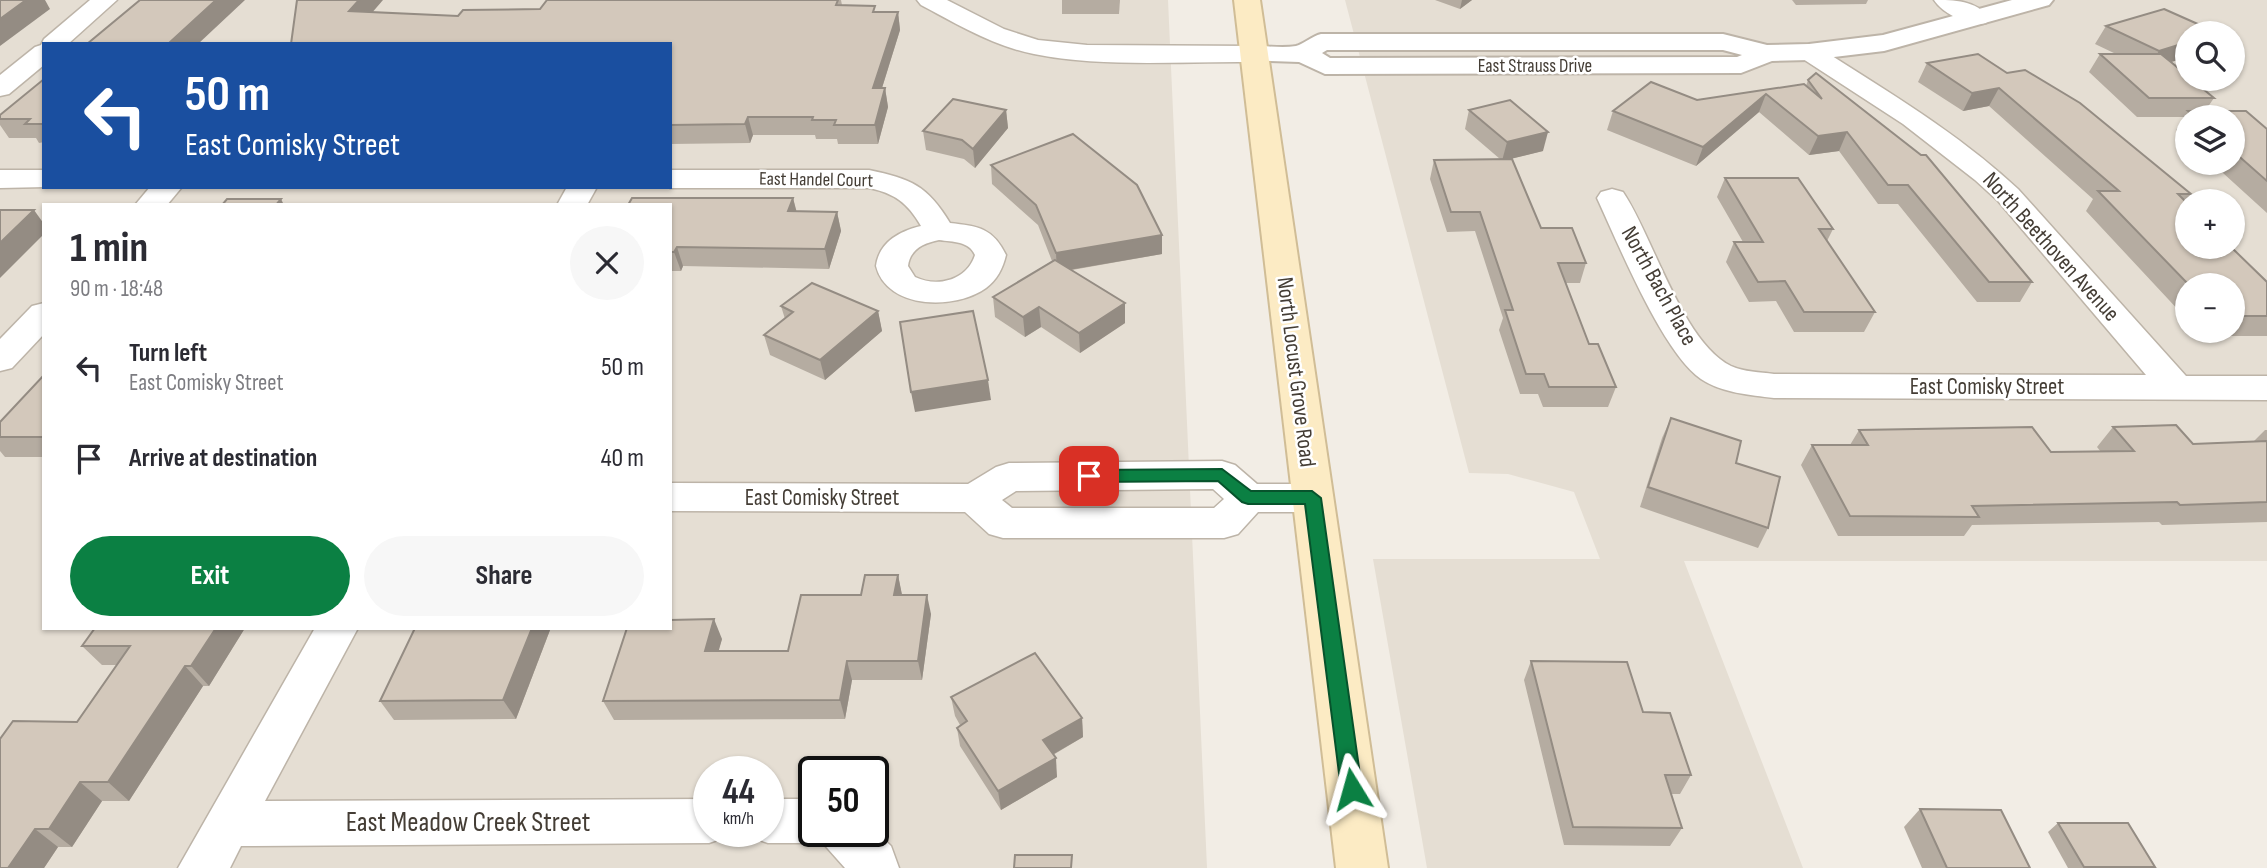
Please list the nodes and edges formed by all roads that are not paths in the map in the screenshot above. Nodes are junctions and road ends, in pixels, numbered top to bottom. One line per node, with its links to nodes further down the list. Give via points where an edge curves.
1 (105, 0): 7 (street)
2 (1247, 0): 10 (main road, North Locust Grove Road)
3 (1946, 0): 6 (street)
4 (2040, 0): 6 (street, East Strauss Drive)
5 (943, 2): 10 (street, East Strauss Drive, via 995,34 1035,47 1087,53)
6 (1977, 18): 8 (street, East Strauss Drive, via 1884,43)
7 (56, 42)
8 (1809, 52): 10 (street, East Strauss Drive, via 1767,53 1741,65 1325,66 1304,54); 22 (street, North Beethoven Avenue, via 1980,167)
9 (42, 54): 11 (street)
10 (1254, 54): 25 (main road, North Locust Grove Road)
11 (0, 88)
12 (672, 178): 18 (street, East Handel Court, via 869,178 901,186 921,199)
13 (0, 179): 14 (street)
14 (42, 179)
15 (165, 189): 17 (street)
16 (1612, 198): 21 (street, North Bach Place, via 1681,334)
17 (152, 203)
18 (939, 231)
19 (42, 316): 20 (street)
20 (0, 360)
21 (1711, 369): 22 (street, East Comisky Street, via 1738,382 1774,386)
22 (2176, 387): 23 (street, East Comisky Street)
23 (2267, 388)
24 (672, 497): 25 (street, East Comisky Street, via 974,498 1009,477 1222,475 1248,498)
25 (1312, 498): 30 (main road, North Locust Grove Road)
26 (336, 630): 28 (street)
27 (693, 821): 28 (street, East Meadow Creek Street)
28 (228, 824): 29 (street)
29 (203, 868)
30 (1362, 868)

